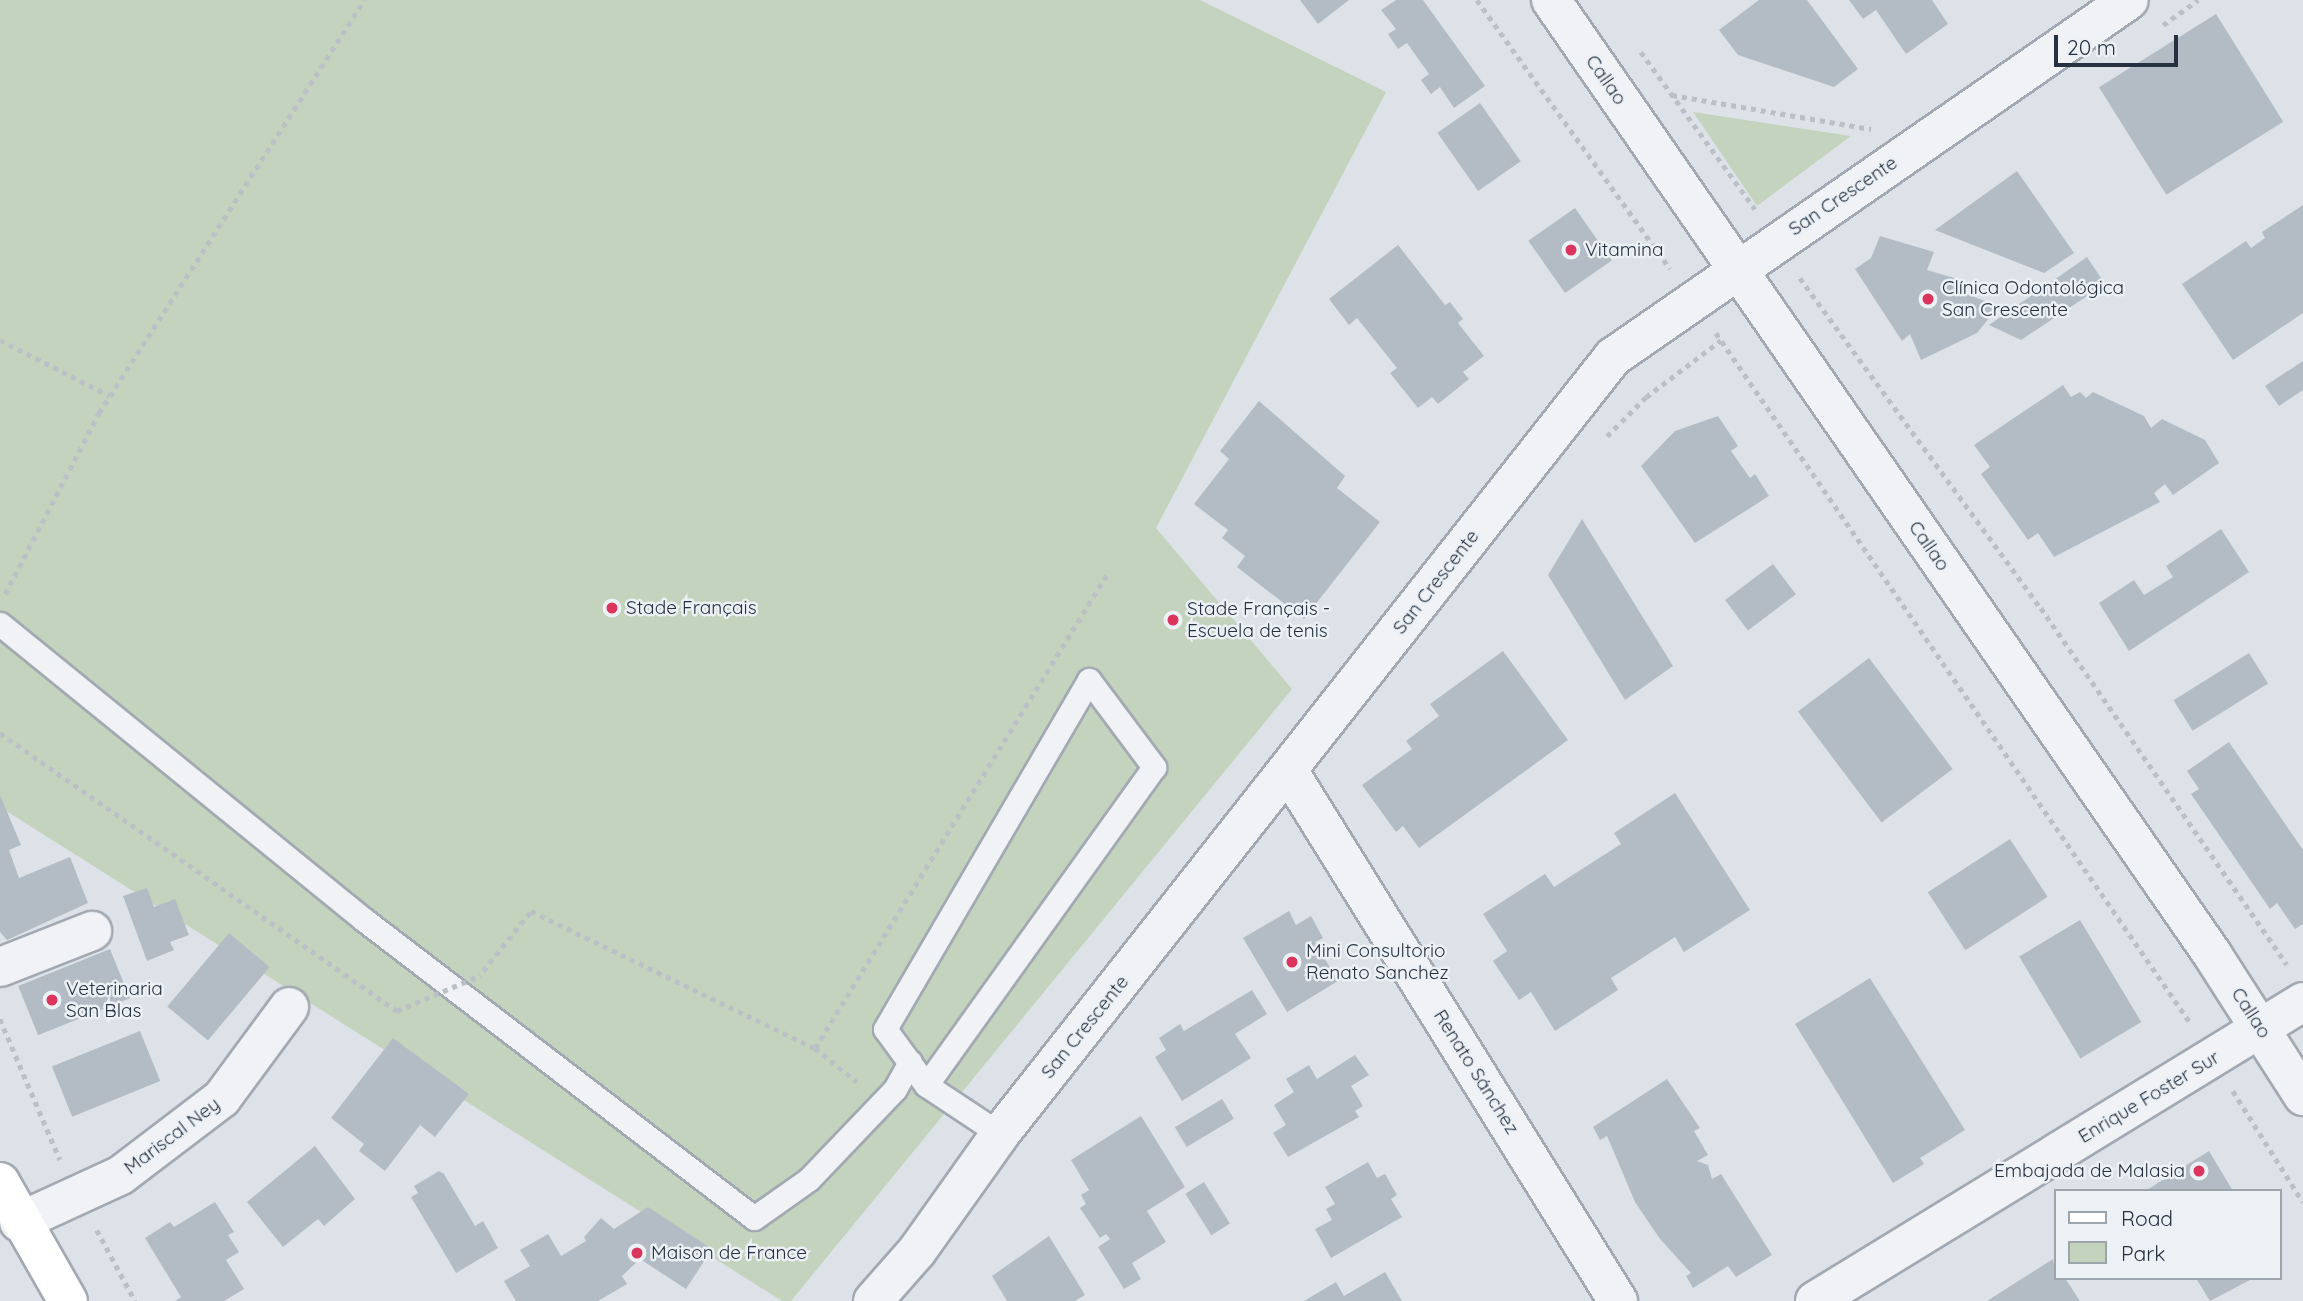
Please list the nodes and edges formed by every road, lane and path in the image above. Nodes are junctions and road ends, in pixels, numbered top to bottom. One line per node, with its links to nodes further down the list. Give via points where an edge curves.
1 (364, 0): 12 (path)
2 (1477, 0): 10 (path)
3 (1551, 0): 9 (street, Callao)
4 (2129, 0): 8 (street, San Crescente)
5 (1634, 42): 6 (path)
6 (1671, 95): 7 (path); 8 (path)
7 (1878, 130)
8 (1776, 242): 9 (street, San Crescente); 20 (path, via 2041,608)
9 (1737, 269): 10 (street, San Crescente); 22 (street, Callao)
10 (1692, 300): 17 (street, San Crescente, via 1614,358); 24 (path, via 1977,708)
11 (0, 340): 12 (path)
12 (110, 396): 14 (path)
13 (1109, 571): 23 (path)
14 (0, 604)
15 (0, 624): 28 (lane, via 363,919 754,1218 809,1179)
16 (0, 733): 23 (path, bridge, via 397,1011 481,975 531,911)
17 (1289, 772): 29 (street, San Crescente); 35 (street, Renato Sánchez)
18 (92, 931): 19 (street)
19 (0, 967)
20 (2299, 989): 22 (street, Enrique Foster Sur)
21 (289, 1007): 32 (street, Mariscal Ney, via 222,1098 121,1175)
22 (2261, 1028): 24 (street, Enrique Foster Sur); 27 (street, Callao)
23 (815, 1048): 28 (path)
24 (2212, 1058): 31 (path); 36 (street, Enrique Foster Sur)
25 (910, 1062): 26 (lane); 26 (lane, via 885,1029 1089,680 1154,767); 28 (lane)
26 (926, 1085): 29 (lane)
27 (2303, 1096)
28 (883, 1102)
29 (1000, 1134): 34 (street, San Crescente, via 917,1251)
30 (0, 1182): 32 (main road)
31 (2303, 1202)
32 (19, 1222): 33 (main road)
33 (68, 1301)
34 (873, 1301)
35 (1618, 1301)
36 (1815, 1301)

